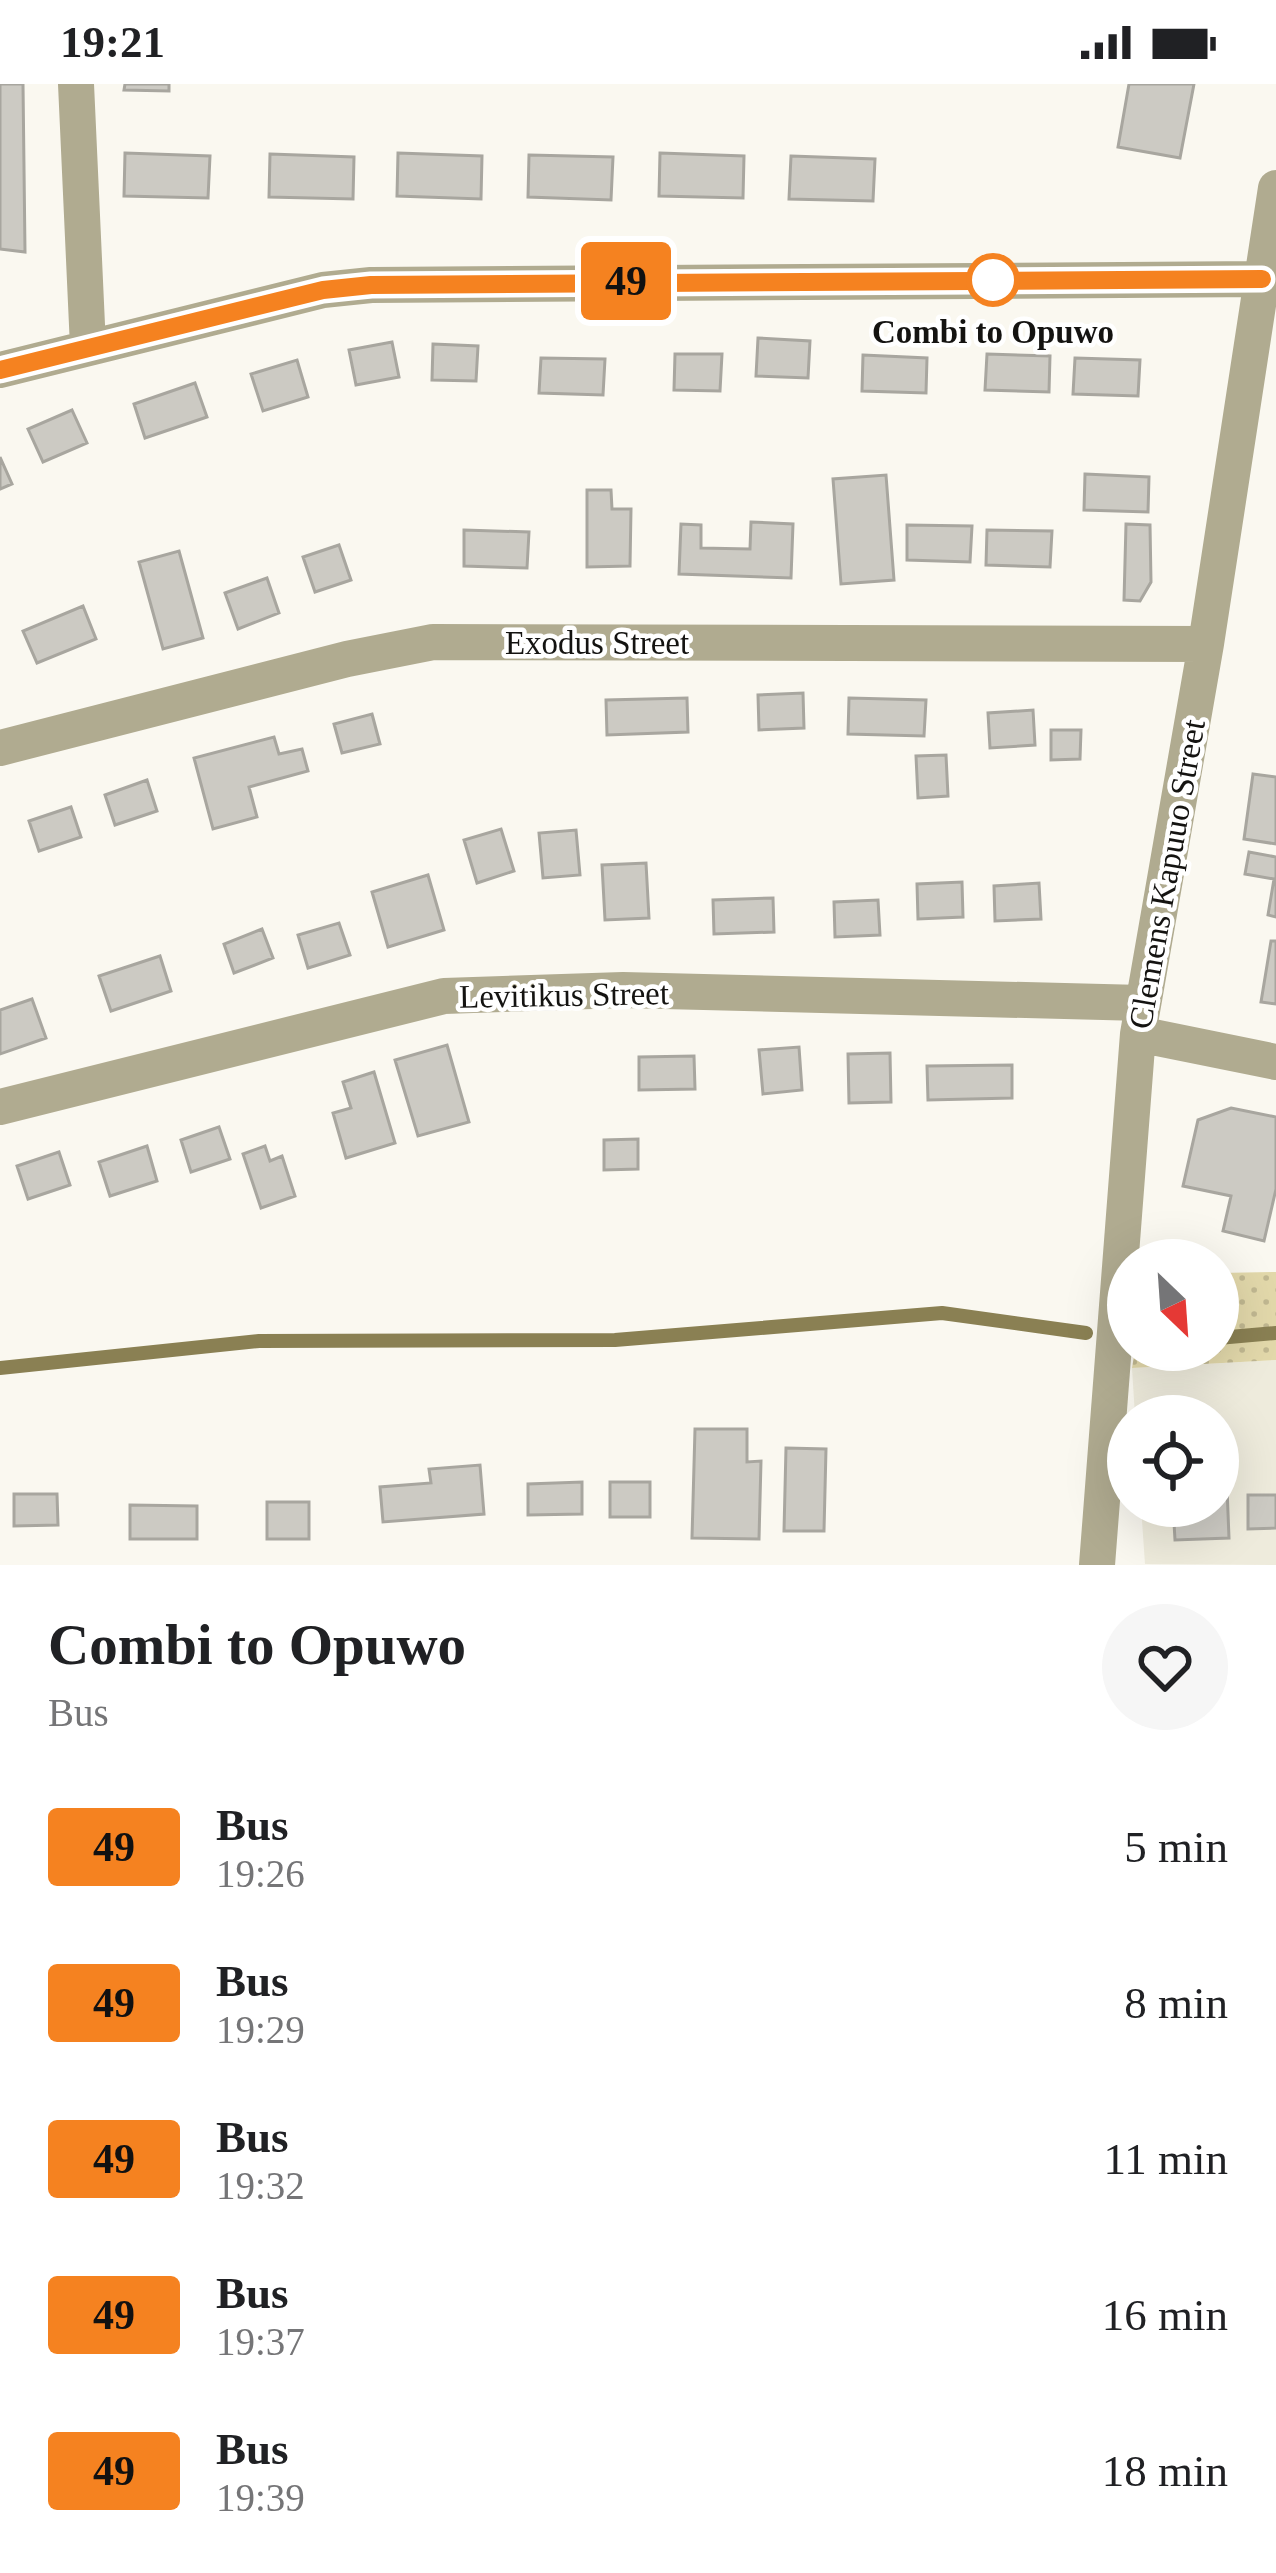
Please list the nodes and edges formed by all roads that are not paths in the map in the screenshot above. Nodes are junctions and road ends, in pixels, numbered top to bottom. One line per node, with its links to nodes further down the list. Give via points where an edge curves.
1 (76, 84): 4 (street)
2 (1276, 188): 3 (street, Clemens Kapuuo Street)
3 (1262, 279): 4 (street, via 407,283 323,290); 6 (street, Clemens Kapuuo Street)
4 (88, 347): 5 (street)
5 (0, 370)
6 (1206, 644): 7 (street, Exodus Street, via 433,643); 8 (street, Clemens Kapuuo Street)
7 (0, 748)
8 (1140, 1019): 9 (street, Levitikus Street); 10 (street, Levitikus Street, via 623,990 444,996); 11 (street, Clemens Kapuuo Street)
9 (1276, 1062)
10 (0, 1107)
11 (1097, 1565)

